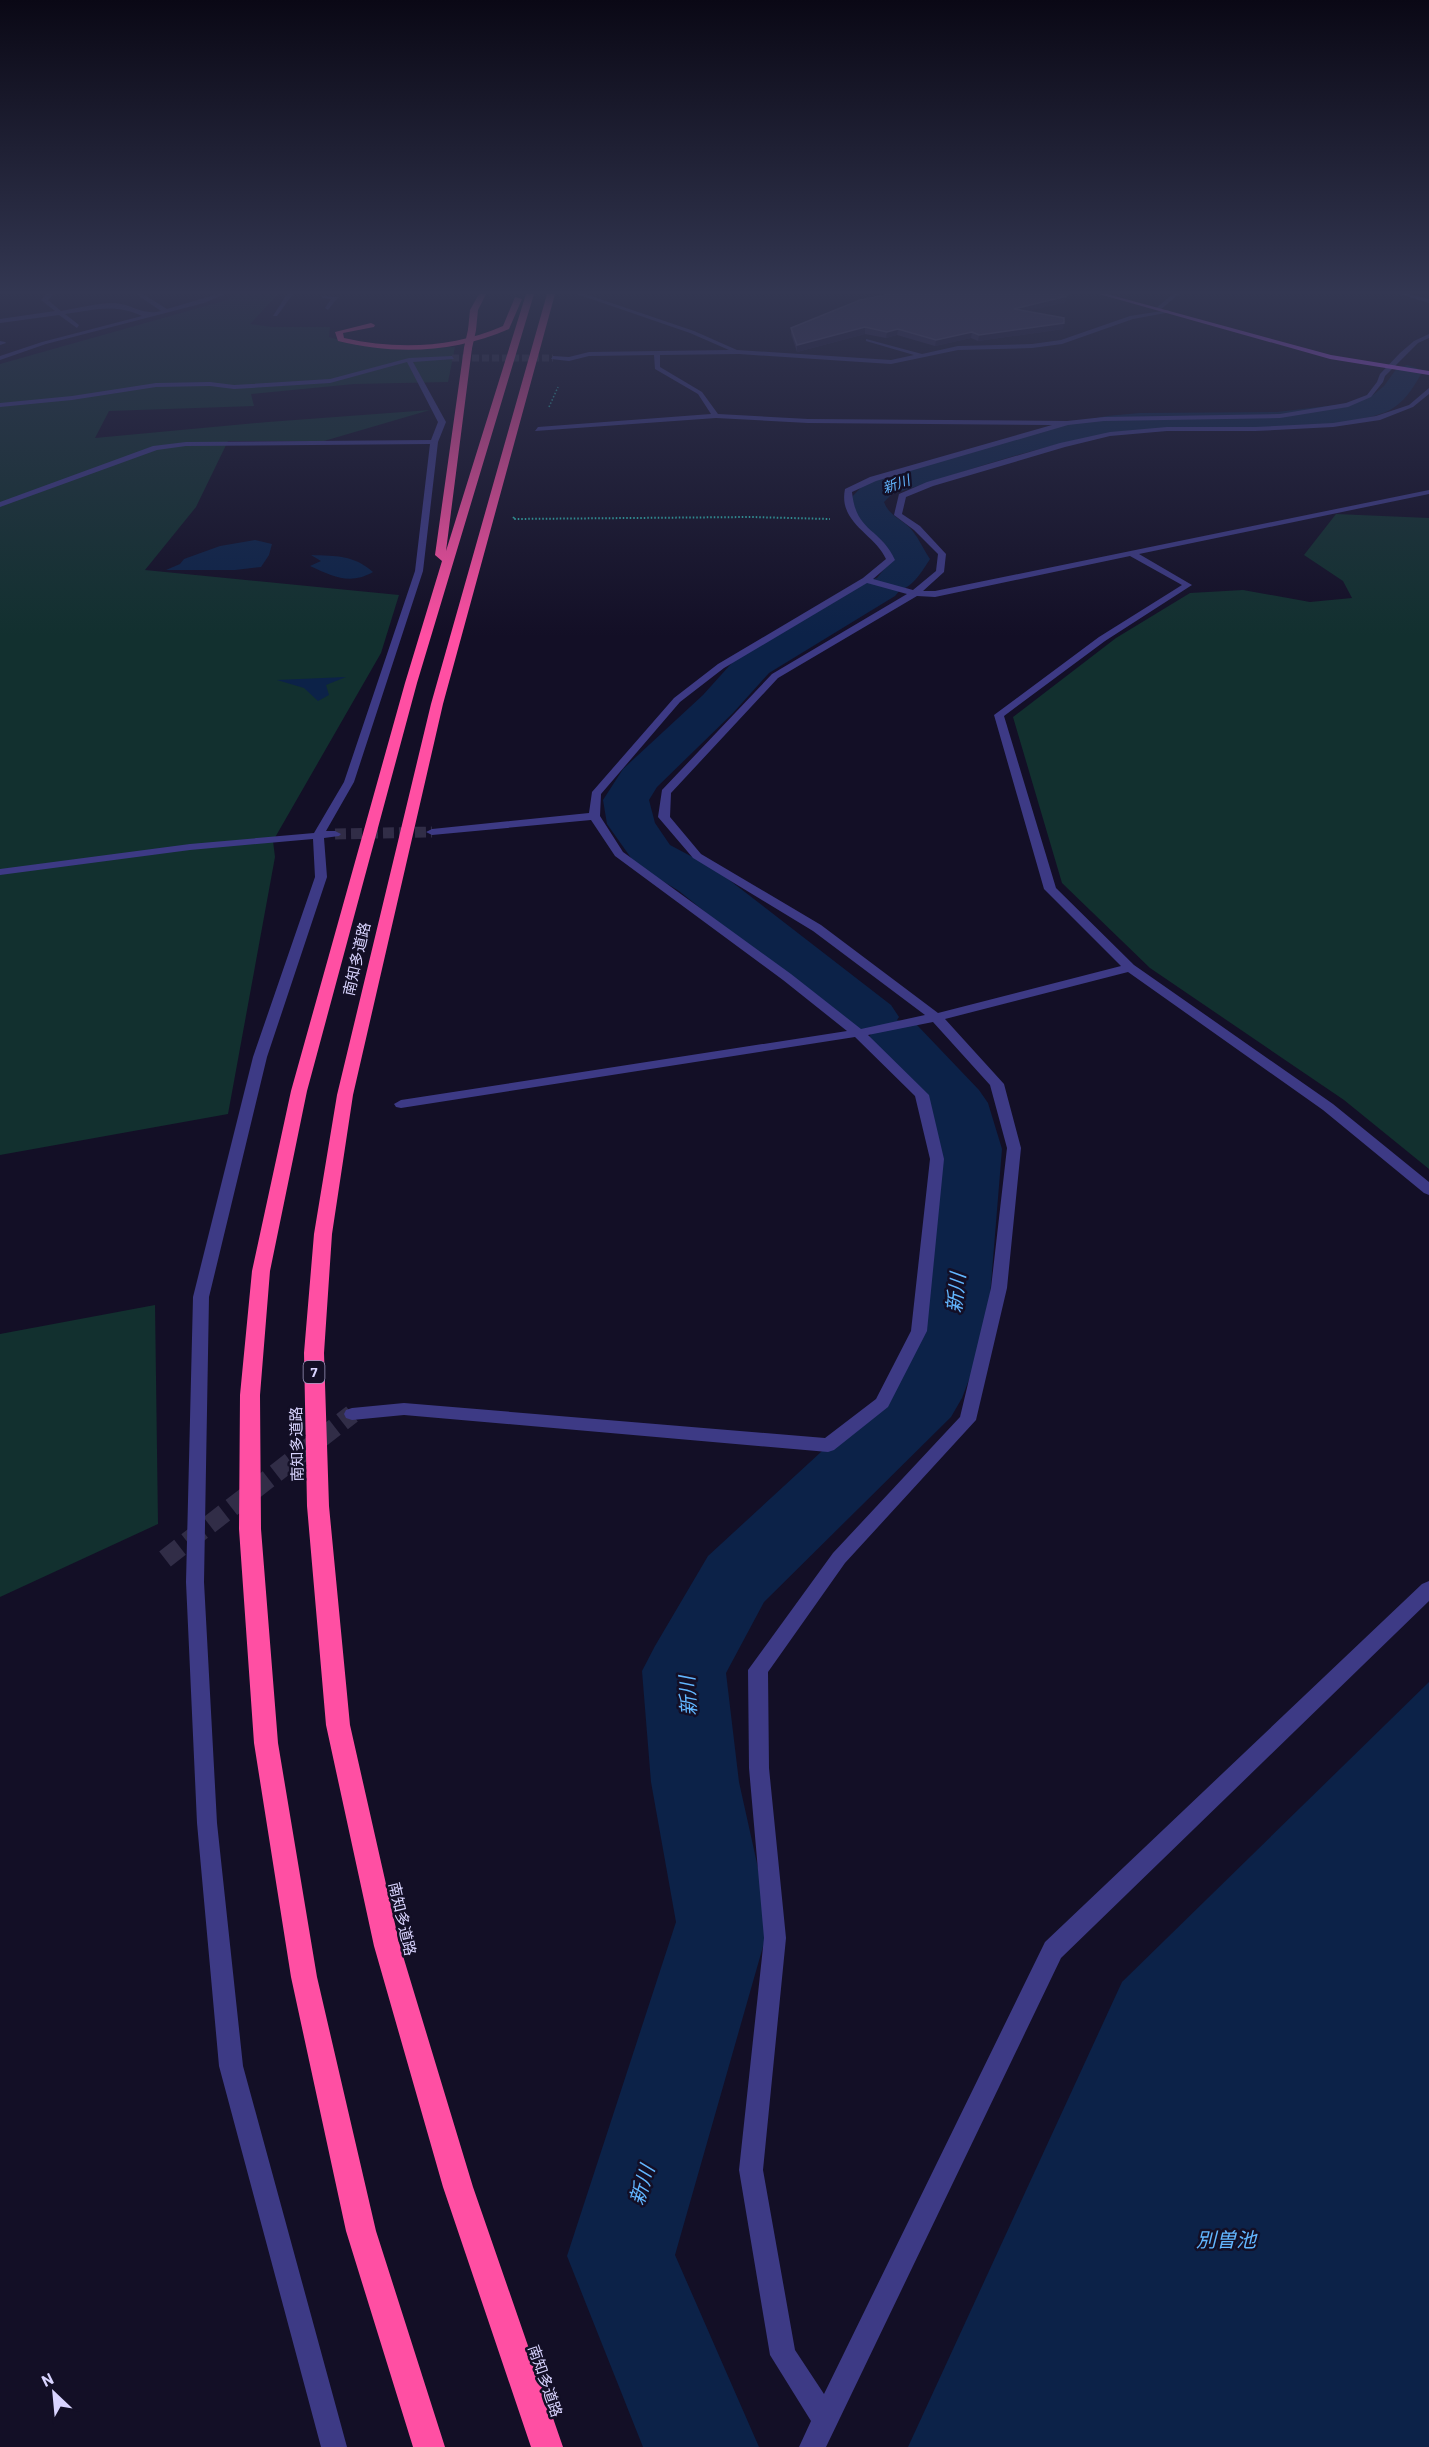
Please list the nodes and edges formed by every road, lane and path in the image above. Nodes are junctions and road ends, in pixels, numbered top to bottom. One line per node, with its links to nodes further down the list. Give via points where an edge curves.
1 (435, 408): 12 (street, via 442,422)
2 (460, 408): 18 (highway, bridge, via 440,555)
3 (494, 408): 18 (highway, 南知多道路)
4 (519, 408): 35 (highway, 南知多道路 / 7, via 437,704 345,1095 323,1234 314,1353 318,1506 338,1725 394,1969 458,2187)
5 (547, 408): 11 (path)
6 (711, 408): 9 (street)
7 (1334, 408): 10 (street, via 1280,416 1135,417)
8 (1405, 408): 20 (street, via 1377,418 1333,425 1110,434 930,484 902,496 898,515 942,554 940,572)
9 (716, 416): 10 (street, via 808,421); 11 (street)
10 (1067, 423): 16 (street, via 873,479 848,491)
11 (537, 429)
12 (434, 442): 14 (street, via 186,444 156,448); 23 (street, via 416,582 349,782)
13 (1429, 492): 17 (street)
14 (0, 505)
15 (516, 508): 16 (path, via 513,519)
16 (855, 520): 19 (street, via 886,546 891,560)
17 (1130, 553): 20 (street, via 935,594); 25 (street, via 1188,585 1102,639 999,715 1050,888)
18 (448, 562): 34 (highway, 南知多道路, via 299,1091 261,1271 250,1395 250,1529 266,1743 304,1977 361,2231)
19 (866, 580): 20 (street); 21 (street, via 721,666 677,700 596,794)
20 (915, 593): 26 (street, via 775,676 666,792 664,817 697,856 817,928)
21 (594, 816): 22 (street); 27 (street, via 619,854)
22 (432, 832)
23 (327, 835): 24 (street, via 190,847); 33 (street, via 321,877 260,1057 201,1297 195,1582 207,1823 231,2066)
24 (0, 872)
25 (1130, 968): 26 (street); 29 (street, via 1328,1107)
26 (936, 1017): 27 (street); 32 (street, via 997,1084 1014,1148 999,1288 968,1420 839,1558 758,1670 759,1768 776,1938 751,2170 783,2355)
27 (858, 1033): 28 (street); 30 (street, via 922,1095 937,1159 919,1331 882,1403 828,1445 404,1408)
28 (401, 1104)
29 (1429, 1190)
30 (352, 1414)
31 (1429, 1589): 32 (street, via 1053,1950)
32 (825, 2419): 36 (street)
33 (334, 2447)
34 (429, 2447)
35 (548, 2447)
36 (812, 2447)

